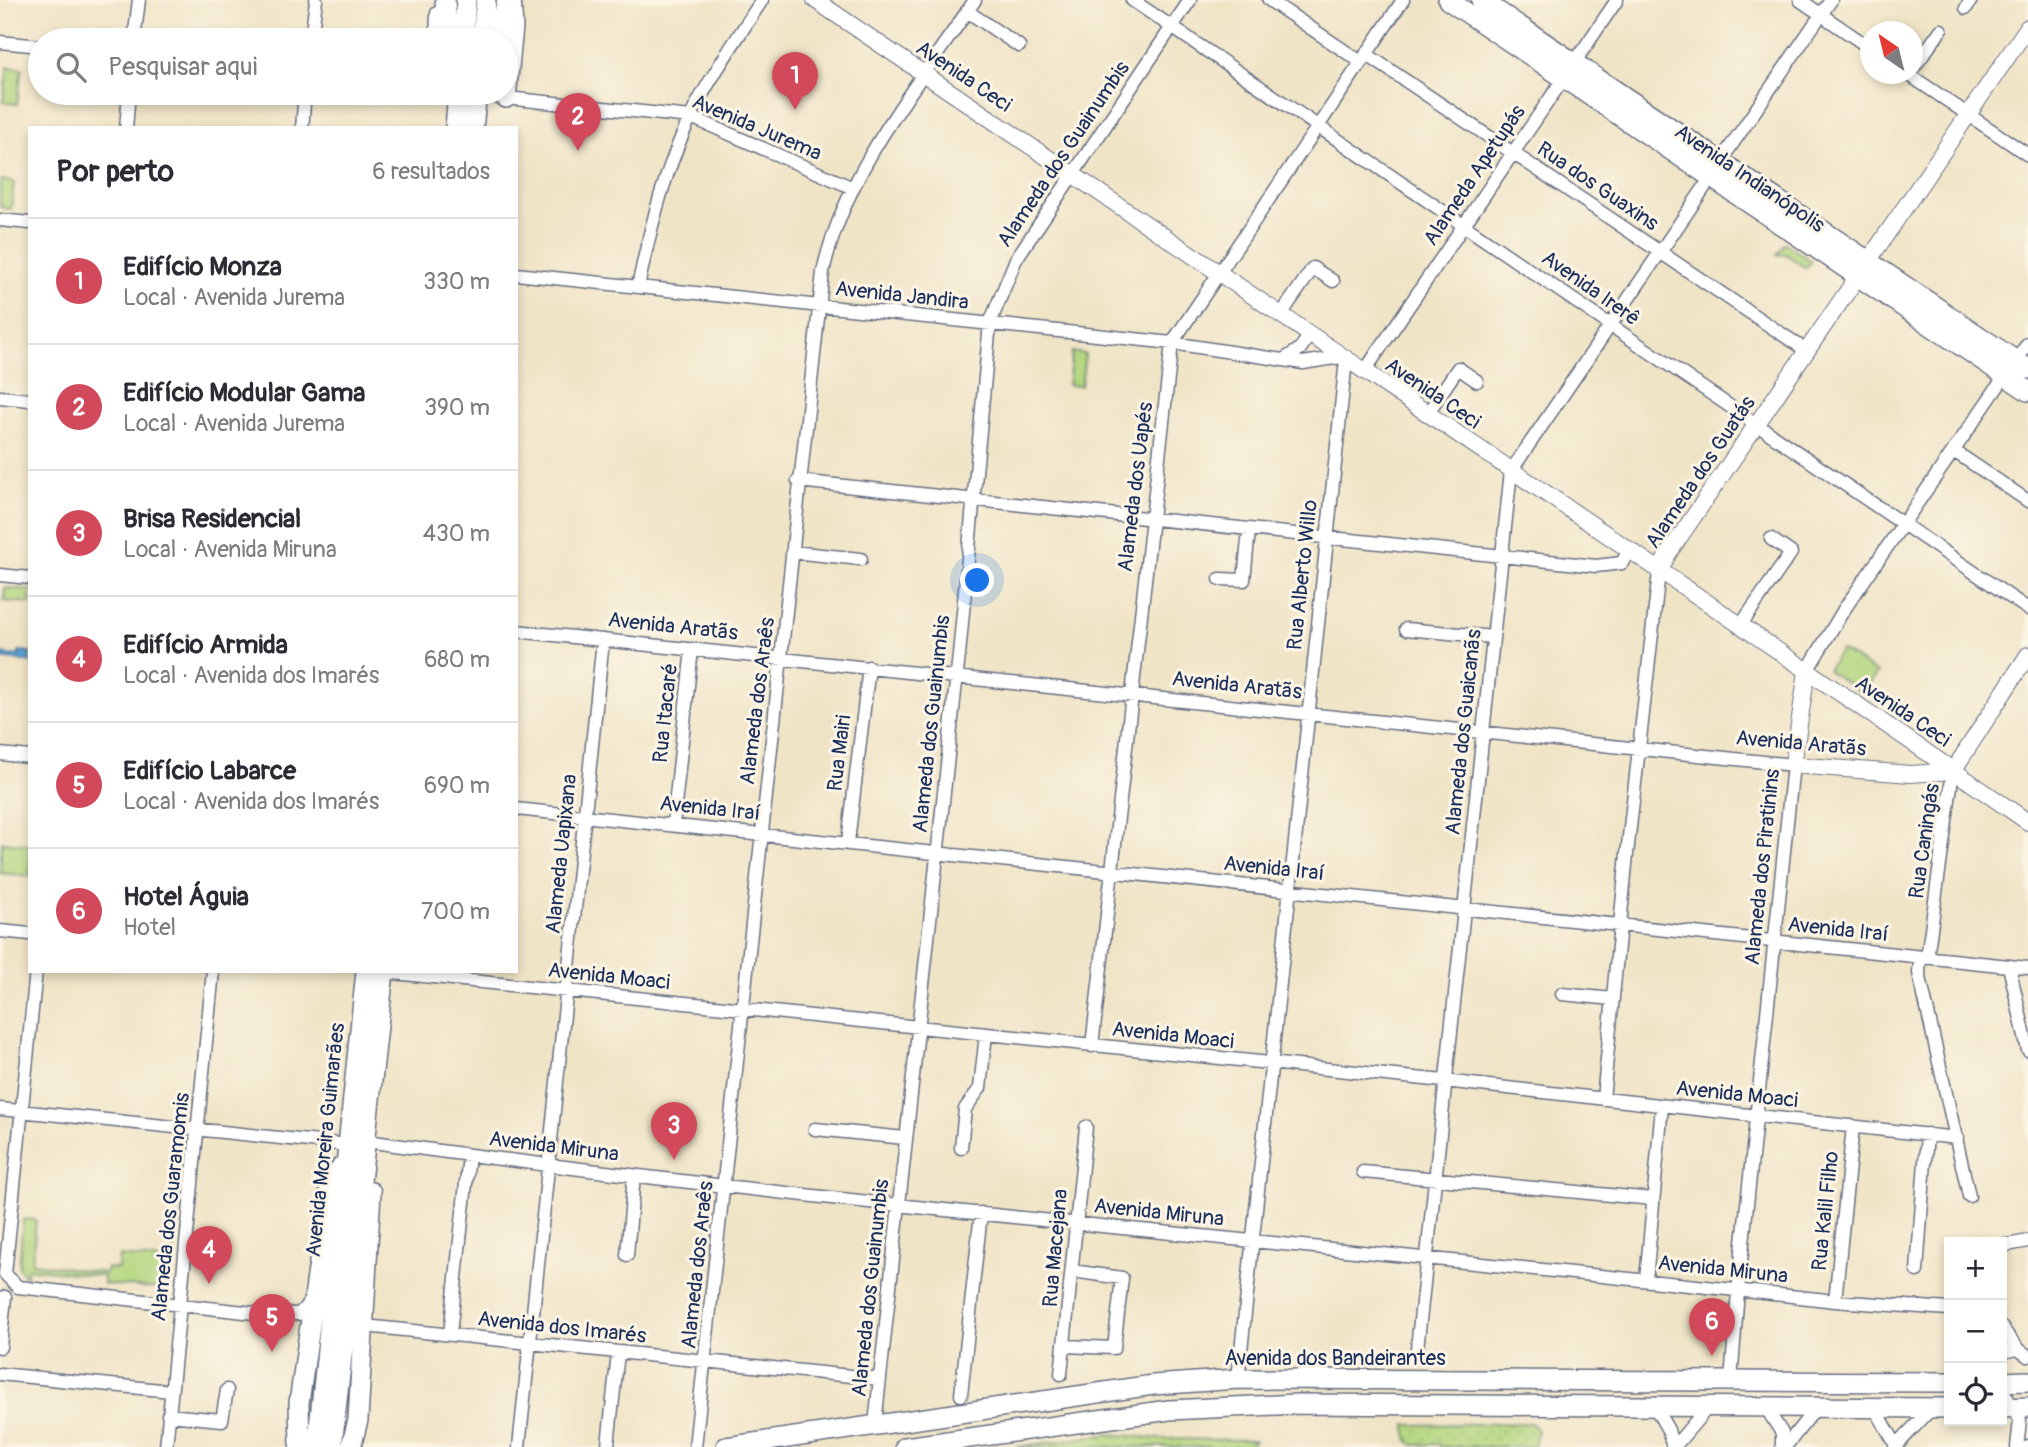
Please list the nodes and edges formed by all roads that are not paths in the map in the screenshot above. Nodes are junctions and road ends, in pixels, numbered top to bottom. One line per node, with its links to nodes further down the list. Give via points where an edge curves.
1 (139, 0): 23 (street)
2 (316, 0): 24 (street)
3 (438, 0): 25 (street)
4 (445, 0): 26 (main road)
5 (466, 0): 27 (main road)
6 (486, 0): 28 (main road)
7 (509, 0): 29 (main road); 30 (main road)
8 (762, 0): 47 (street)
9 (815, 0): 39 (street, Avenida Ceci)
10 (1132, 0): 21 (street, Avenida Irerê)
11 (1190, 0): 21 (street, Alameda dos Guainumbis)
12 (1269, 0): 37 (street, Rua dos Guaxins)
13 (1403, 0): 37 (street, Alameda dos Uapés)
14 (1448, 0): 38 (main road, Avenida Indianópolis)
15 (1481, 0): 38 (main road, Avenida Indianópolis)
16 (1617, 0): 38 (street, Alameda Apetupás)
17 (1800, 0): 20 (street)
18 (1831, 0): 20 (street, Alameda dos Guaicanãs)
19 (971, 6): 35 (street); 39 (street, Alameda dos Araês)
20 (1821, 14): 32 (street); 54 (street, Alameda dos Guaicanãs)
21 (1172, 26): 48 (street, Avenida Irerê); 55 (street, Alameda dos Guainumbis)
22 (2028, 27): 46 (street, Alameda dos Guatás)
23 (136, 28)
24 (312, 28)
25 (437, 28)
26 (446, 28)
27 (464, 28)
28 (483, 28)
29 (501, 28)
30 (513, 28)
31 (1941, 30): 36 (street)
32 (1860, 41)
33 (0, 42): 34 (street)
34 (28, 45)
35 (1019, 46)
36 (1923, 55)
37 (1364, 58): 48 (street, Alameda dos Uapés); 52 (street, Rua dos Guaxins)
38 (1569, 70): 52 (street, Alameda Apetupás); 54 (main road, Avenida Indianópolis)
39 (924, 75): 55 (street, Avenida Ceci); 56 (street, Alameda dos Araês)
40 (1923, 82): 46 (street)
41 (518, 99): 47 (street, Avenida Jurema)
42 (128, 105): 49 (street)
43 (305, 105): 50 (street)
44 (454, 105): 51 (main road)
45 (467, 105): 51 (main road)
46 (1968, 114): 53 (street); 61 (street, Alameda dos Guatás)
47 (691, 117): 56 (street, Avenida Jurema); 65 (street, via 666,178)
48 (1318, 125): 59 (street, Avenida Irerê); 63 (street, Alameda dos Uapés)
49 (126, 126)
50 (302, 126)
51 (461, 126)
52 (1513, 152): 59 (street, Alameda Apetupás); 60 (street, Rua dos Guaxins)
53 (2028, 155)
54 (1715, 170): 60 (street, Alameda dos Guaicanãs); 61 (main road, Avenida Indianópolis)
55 (1071, 174): 63 (street, Avenida Ceci); 68 (street, Alameda dos Guainumbis, via 1016,259)
56 (853, 188): 66 (street, Alameda dos Araês, via 829,244)
57 (0, 219): 58 (street)
58 (28, 223)
59 (1465, 223): 69 (street, Avenida Irerê); 77 (street, Alameda Apetupás)
60 (1661, 251): 69 (street, Alameda dos Guaicanãs); 73 (street, Rua dos Guaxins)
61 (1863, 270): 73 (street, Alameda dos Guatás); 76 (main road, Avenida Indianópolis)
62 (518, 274): 65 (street, Avenida Jandira)
63 (1217, 275): 67 (street, Avenida Ceci); 71 (street, Alameda dos Uapés)
64 (1333, 281): 67 (street, via 1313,268)
65 (638, 287): 66 (street, Avenida Jandira)
66 (817, 306): 68 (street, Avenida Jandira); 86 (street, Alameda dos Araês)
67 (1280, 316): 70 (street, Avenida Ceci)
68 (990, 323): 71 (street, Avenida Jandira); 87 (street, Alameda dos Guainumbis)
69 (1611, 326): 83 (street, Avenida Irerê); 85 (street, Alameda dos Guaicanãs)
70 (1309, 336): 74 (street, Avenida Ceci); 75 (street)
71 (1172, 343): 75 (street, Avenida Jandira); 89 (street, Alameda dos Uapés)
72 (2028, 343): 76 (street, Alameda dos Piratinins)
73 (1807, 351): 83 (street, Alameda dos Guatás)
74 (1344, 359): 75 (street, Avenida Jandira, via 1315,363); 77 (street, Avenida Ceci); 92 (street, Rua Alberto Willo)
75 (1283, 360)
76 (2016, 369): 79 (main road, Avenida Indianópolis); 84 (street, Alameda dos Piratinins)
77 (1364, 372): 82 (street, Avenida Ceci)
78 (1477, 381): 82 (street, via 1458,368)
79 (2028, 391)
80 (0, 397): 81 (street)
81 (28, 400)
82 (1427, 414): 85 (street, Avenida Ceci)
83 (1757, 424): 90 (street, Avenida Irerê); 98 (street, Alameda dos Guatás)
84 (1954, 451): 88 (street); 90 (street, Alameda dos Piratinins)
85 (1511, 471): 94 (street, Avenida Ceci); 96 (street, Alameda dos Guaicanãs)
86 (798, 481): 87 (street); 95 (street, Alameda dos Araês)
87 (974, 498): 89 (street); 113 (street, Alameda dos Guainumbis)
88 (2028, 501)
89 (1150, 519): 91 (street); 114 (street, Alameda dos Uapés)
90 (1904, 523): 102 (street, Avenida Irerê); 112 (street, Alameda dos Piratinins)
91 (1250, 530): 92 (street); 101 (street, via 1244,580)
92 (1325, 537): 96 (street); 115 (street, Rua Alberto Willo)
93 (1771, 539): 103 (street, via 1791,553)
94 (1629, 549): 96 (street, via 1626,559 1615,565); 98 (street, Avenida Ceci)
95 (792, 552): 97 (street); 110 (street, Alameda dos Araês)
96 (1501, 557): 106 (street, Alameda dos Guaicanãs)
97 (861, 559)
98 (1659, 572): 103 (street, Avenida Ceci); 117 (street, Alameda dos Guatás)
99 (0, 575): 100 (street)
100 (28, 578)
101 (1220, 579)
102 (2028, 609)
103 (1740, 626): 112 (street, Avenida Ceci)
104 (1406, 629): 106 (street)
105 (518, 631): 107 (street, Avenida Aratãs)
106 (1493, 637): 116 (street, Alameda dos Guaicanãs)
107 (603, 640): 108 (street, Avenida Aratãs); 123 (street, Alameda Uapixana)
108 (692, 649): 110 (street, Avenida Aratãs); 125 (street, Rua Itacaré)
109 (2028, 655): 121 (street)
110 (782, 659): 111 (street, Avenida Aratãs); 126 (street, Alameda dos Araês)
111 (869, 667): 113 (street, Avenida Aratãs); 127 (street, Rua Mairi)
112 (1807, 671): 120 (street, Alameda dos Piratinins); 121 (street, Avenida Ceci)
113 (956, 676): 114 (street, Avenida Aratãs); 128 (street, Alameda dos Guainumbis)
114 (1131, 695): 115 (street, Avenida Aratãs); 129 (street, Alameda dos Uapés)
115 (1307, 713): 116 (street, Avenida Aratãs); 130 (street, Rua Alberto Willo)
116 (1482, 732): 117 (street, Avenida Aratãs); 131 (street, Alameda dos Guaicanãs)
117 (1639, 748): 120 (street, Avenida Aratãs); 132 (street, Alameda dos Guatás)
118 (0, 754): 119 (street)
119 (28, 757)
120 (1793, 765): 121 (street, Avenida Aratãs, via 1911,774); 135 (street, Alameda dos Piratinins)
121 (1954, 771): 124 (street, Avenida Ceci); 136 (street, Rua Caningás)
122 (518, 809): 123 (street, Avenida Iraí)
123 (585, 815): 125 (street, Avenida Iraí); 144 (street, Alameda Uapixana)
124 (2028, 822)
125 (673, 824): 126 (street, Avenida Iraí)
126 (761, 832): 127 (street, Avenida Iraí); 147 (street, Alameda dos Araês)
127 (848, 842): 128 (street, Avenida Iraí)
128 (936, 853): 129 (street, Avenida Iraí); 148 (street, Alameda dos Guainumbis)
129 (1111, 871): 130 (street, Avenida Iraí); 150 (street, Alameda dos Uapés)
130 (1288, 888): 131 (street, Avenida Iraí); 152 (street, Rua Alberto Willo)
131 (1463, 908): 132 (street, Avenida Iraí); 153 (street, Alameda dos Guaicanãs)
132 (1620, 923): 135 (street, Avenida Iraí); 146 (street, Alameda dos Guatás)
133 (0, 931): 134 (street)
134 (28, 934)
135 (1776, 942): 136 (street, Avenida Iraí); 158 (street, Alameda dos Piratinins)
136 (1924, 958): 137 (street, Avenida Iraí); 165 (street, Rua Caningás, via 1919,973)
137 (2009, 966): 138 (street, Avenida Iraí); 151 (street)
138 (2028, 968)
139 (36, 973): 157 (street)
140 (213, 973): 161 (street, Alameda dos Guaramomis)
141 (366, 973): 167 (main road, Avenida Moreira Guimarães)
142 (384, 973): 167 (main road, Avenida Moreira Guimarães)
143 (394, 973): 144 (street, Avenida Moaci)
144 (566, 991): 147 (street, Avenida Moaci); 169 (street, Alameda Uapixana)
145 (1562, 994): 146 (street)
146 (1613, 999): 154 (street, Alameda dos Guatás)
147 (742, 1009): 148 (street, Avenida Moaci); 173 (street, Alameda dos Araês)
148 (916, 1027): 149 (street, Avenida Moaci); 164 (street, Alameda dos Guainumbis)
149 (986, 1034): 150 (street, Avenida Moaci); 166 (street, via 980,1088 965,1108)
150 (1092, 1046): 152 (street, Avenida Moaci)
151 (2028, 1050)
152 (1269, 1064): 153 (street, Avenida Moaci); 179 (street, Rua Alberto Willo)
153 (1444, 1081): 154 (street, Avenida Moaci); 172 (street, Alameda dos Guaicanãs)
154 (1603, 1099): 155 (street, Avenida Moaci)
155 (1662, 1106): 158 (street, Avenida Moaci); 175 (street)
156 (0, 1109): 157 (street, Avenida Miruna)
157 (21, 1111): 161 (street, Avenida Miruna); 186 (street)
158 (1757, 1115): 159 (street, Avenida Moaci); 189 (street, Alameda dos Piratinins)
159 (1853, 1126): 163 (street, Avenida Moaci); 192 (street, Rua Kalil Filho)
160 (1086, 1127): 178 (street, Rua Macejana)
161 (198, 1129): 167 (street, Avenida Miruna); 193 (street, Alameda dos Guaramomis)
162 (815, 1129): 164 (street)
163 (1927, 1134): 165 (street, Avenida Moaci); 185 (street)
164 (905, 1138): 176 (street, Alameda dos Guainumbis)
165 (1957, 1138): 174 (street, Rua Caningás)
166 (961, 1148)
167 (356, 1154): 168 (street, Avenida Miruna); 191 (main road, via 337,1171 329,1192); 195 (main road, Avenida Moreira Guimarães); 196 (main road, via 370,1186 372,1208)
168 (469, 1156): 169 (street, Avenida Miruna); 197 (street)
169 (547, 1166): 171 (street, Avenida Miruna); 199 (street, Alameda Uapixana)
170 (1363, 1172): 172 (street)
171 (634, 1175): 173 (street, Avenida Miruna); 182 (street)
172 (1436, 1179): 175 (street); 183 (street, Alameda dos Guaicanãs)
173 (725, 1185): 176 (street, Avenida Miruna); 205 (street, Alameda dos Araês)
174 (1969, 1196)
175 (1653, 1199): 187 (street)
176 (900, 1204): 177 (street, Avenida Miruna); 208 (street, Alameda dos Guainumbis)
177 (981, 1213): 178 (street, Avenida Miruna); 216 (street)
178 (1076, 1222): 179 (street, Avenida Miruna); 184 (street, Rua Macejana)
179 (1251, 1241): 183 (street, Avenida Miruna); 209 (street, Rua Alberto Willo)
180 (2028, 1241): 181 (street)
181 (2007, 1245)
182 (627, 1255)
183 (1426, 1257): 187 (street, Avenida Miruna); 202 (street, Alameda dos Guaicanãs)
184 (1072, 1271): 200 (street, Rua Macejana); 200 (street, via 1122,1278 1114,1348)
185 (1917, 1271)
186 (3, 1277): 188 (street)
187 (1646, 1280): 189 (street, Avenida Miruna)
188 (18, 1287): 190 (street); 193 (street)
189 (1738, 1291): 192 (street, Avenida Miruna); 210 (street, Alameda dos Piratinins)
190 (2, 1294): 201 (street)
191 (317, 1294): 193 (street, via 305,1311 292,1315); 230 (main road, via 299,1403)
192 (1835, 1301): 194 (street, Avenida Miruna)
193 (179, 1304): 215 (street, Alameda dos Guaramomis)
194 (1944, 1309)
195 (338, 1312): 231 (main road); 232 (main road)
196 (365, 1326): 197 (street, Avenida dos Imarés); 225 (main road)
197 (450, 1334): 199 (street, Avenida dos Imarés)
198 (2007, 1334): 204 (street)
199 (528, 1343): 203 (street, Avenida dos Imarés); 235 (street, Alameda Uapixana)
200 (1064, 1346): 207 (street, Rua Macejana)
201 (0, 1347)
202 (1417, 1349)
203 (618, 1353): 205 (street, Avenida dos Imarés); 227 (street)
204 (2023, 1353)
205 (705, 1362): 208 (street, Avenida dos Imarés); 236 (street, Alameda dos Araês)
206 (0, 1374): 215 (street)
207 (1061, 1374)
208 (880, 1379): 226 (street, Alameda dos Guainumbis)
209 (1238, 1379): 210 (main road, Avenida dos Bandeirantes); 226 (main road, Avenida dos Bandeirantes, via 1153,1385)
210 (1731, 1381): 212 (main road, Avenida dos Bandeirantes)
211 (2028, 1381): 213 (main road)
212 (1944, 1382)
213 (2007, 1382)
214 (227, 1390): 224 (street, via 222,1420)
215 (171, 1391): 224 (street, Alameda dos Guaramomis)
216 (961, 1395)
217 (1655, 1407): 219 (main road); 238 (main road, via 1203,1407); 239 (street)
218 (2014, 1407): 241 (street, via 2021,1430)
219 (1708, 1408): 220 (main road); 239 (street)
220 (1766, 1408): 221 (main road); 240 (street, via 1782,1433)
221 (1816, 1408): 222 (main road); 240 (street)
222 (1875, 1408): 223 (main road); 228 (street)
223 (1940, 1408): 228 (street)
224 (168, 1415): 229 (street, Alameda dos Guaramomis)
225 (358, 1420): 233 (main road); 234 (main road)
226 (875, 1424): 237 (main road, Avenida dos Bandeirantes)
227 (608, 1445)
228 (1896, 1446)
229 (166, 1447)
230 (300, 1447)
231 (317, 1447)
232 (332, 1447)
233 (351, 1447)
234 (361, 1447)
235 (519, 1447)
236 (695, 1447)
237 (726, 1447)
238 (905, 1447)
239 (1673, 1447)
240 (1784, 1447)
241 (2017, 1447)

